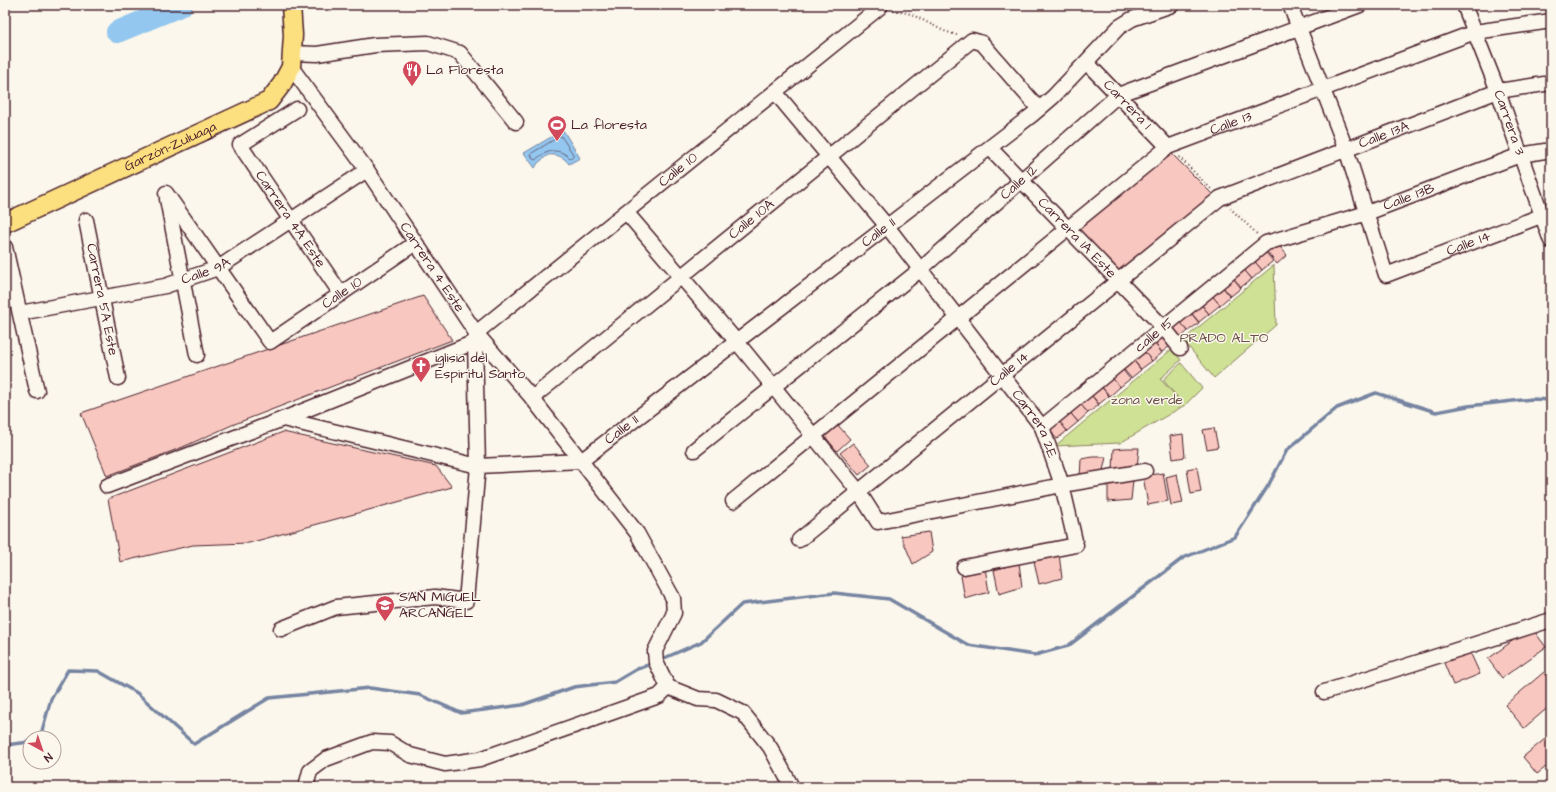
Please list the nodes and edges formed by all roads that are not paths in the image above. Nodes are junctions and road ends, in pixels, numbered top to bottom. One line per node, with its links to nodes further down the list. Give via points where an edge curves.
1 (291, 5): 10 (main road)
2 (1172, 5): 11 (street, Calle 11, via 1132,19 1119,27)
3 (1290, 5): 8 (street)
4 (1360, 5): 8 (street)
5 (1464, 5): 9 (street, Carrera 3)
6 (880, 7): 15 (street, Calle 10)
7 (1551, 21): 9 (street, Calle 13)
8 (1299, 28): 13 (street); 16 (street)
9 (1475, 32): 13 (street, Calle 13); 14 (street, Carrera 3)
10 (292, 52): 19 (street, via 317,54 374,45 428,43 460,52); 26 (street, Carrera 4 Este); 34 (main road, Garzón-Zuluaga, via 282,84 268,101)
11 (1087, 63): 16 (street, Carrera 1); 18 (street, Calle 11)
12 (1551, 83): 14 (street, Calle 13A)
13 (1323, 89): 20 (street, Calle 13); 22 (street)
14 (1498, 91): 22 (street, Calle 13A); 24 (street, Carrera 3)
15 (775, 92): 25 (street, Carrera 2E); 29 (street, Calle 10)
16 (1118, 95): 20 (street, Carrera 1); 27 (street, Calle 12)
17 (297, 109): 32 (street, Carrera 4A Este, via 240,145)
18 (1039, 109): 21 (street, Calle 11); 25 (street, Calle 10A, via 982,43 972,40)
19 (516, 122)
20 (1168, 147): 36 (street, Calle 13)
21 (990, 148): 27 (street, Carrera 1A Este); 35 (street, Calle 11)
22 (1346, 149): 28 (street, Calle 13A); 30 (street)
23 (1551, 150): 24 (street, Calle 13B)
24 (1520, 155): 30 (street, Calle 13B); 31 (street, Carrera 3)
25 (828, 156): 35 (street, Carrera 2E); 43 (street, Calle 10A)
26 (367, 170): 32 (street, Calle 9A); 39 (street, Carrera 4 Este)
27 (1021, 180): 36 (street, Carrera 1A Este); 42 (street, Calle 12)
28 (1220, 198): 45 (street, Calle 14)
29 (626, 212): 43 (street); 51 (street, Calle 10)
30 (1367, 213): 31 (street, Calle 14, via 1386,275); 38 (street, Calle 13B)
31 (1546, 216): 37 (street, Carrera 3)
32 (290, 219): 41 (street, Calle 9A); 46 (street, Carrera 4A Este)
33 (86, 220): 47 (street, Carrera 5A Este)
34 (5, 223)
35 (886, 225): 42 (street, Carrera 2E); 52 (street, Calle 11)
36 (1068, 228): 45 (street, Carrera 1A Este); 49 (street, Calle 13)
37 (1551, 241)
38 (1266, 243): 50 (street, calle 15)
39 (414, 244): 46 (street, Calle 10); 51 (street, Carrera 4 Este)
40 (5, 246): 48 (street)
41 (218, 268): 44 (street, Calle 9A); 44 (street, via 166,193); 46 (street, Calle 10, via 270,342)
42 (921, 269): 49 (street, Carrera 2E); 57 (street, Calle 12)
43 (681, 276): 52 (street); 59 (street, Calle 10A)
44 (182, 279): 47 (street, Calle 9A, via 166,286); 54 (street)
45 (1118, 280): 50 (street, Carrera 1A Este); 55 (street, Calle 14)
46 (340, 294)
47 (102, 298): 48 (street, Calle 9A); 56 (street, Carrera 5A Este)
48 (20, 314): 58 (street)
49 (958, 318): 55 (street, Carrera 2E); 62 (street, Calle 13)
50 (1164, 328): 53 (street, Carrera 1A Este); 61 (street, calle 15)
51 (475, 338): 59 (street, Carrera 4 Este); 60 (street, Calle 10); 65 (street)
52 (737, 342): 57 (street); 64 (street, Calle 11)
53 (1180, 348)
54 (197, 355)
55 (1003, 374): 61 (street, Carrera 2E); 69 (street, Calle 14)
56 (118, 378)
57 (773, 387): 62 (street); 63 (street, Calle 12)
58 (37, 391)
59 (532, 398): 64 (street, Carrera 4 Este)
60 (283, 419): 65 (street); 68 (street, Calle 10)
61 (1042, 427): 67 (street, Carrera 2E)
62 (813, 436): 69 (street); 70 (street, Calle 13)
63 (694, 450)
64 (581, 461): 65 (street); 75 (street, Carrera 4 Este, via 638,533 673,598 674,613 655,651 656,662)
65 (478, 466): 74 (street, via 466,601 435,597 336,607)
66 (1145, 471): 67 (street)
67 (1062, 485): 69 (street, via 878,522); 72 (street, Carrera 2E, via 1076,545)
68 (107, 486)
69 (859, 492): 71 (street, Calle 14)
70 (733, 501)
71 (799, 540)
72 (964, 567)
73 (1551, 620): 76 (street)
74 (281, 629)
75 (668, 687): 77 (street, via 659,696 480,759 445,764 410,755 390,743 372,742 326,759 310,771); 78 (street, via 698,699 716,700 743,713 770,746)
76 (1324, 692)
77 (306, 787)
78 (792, 787)

